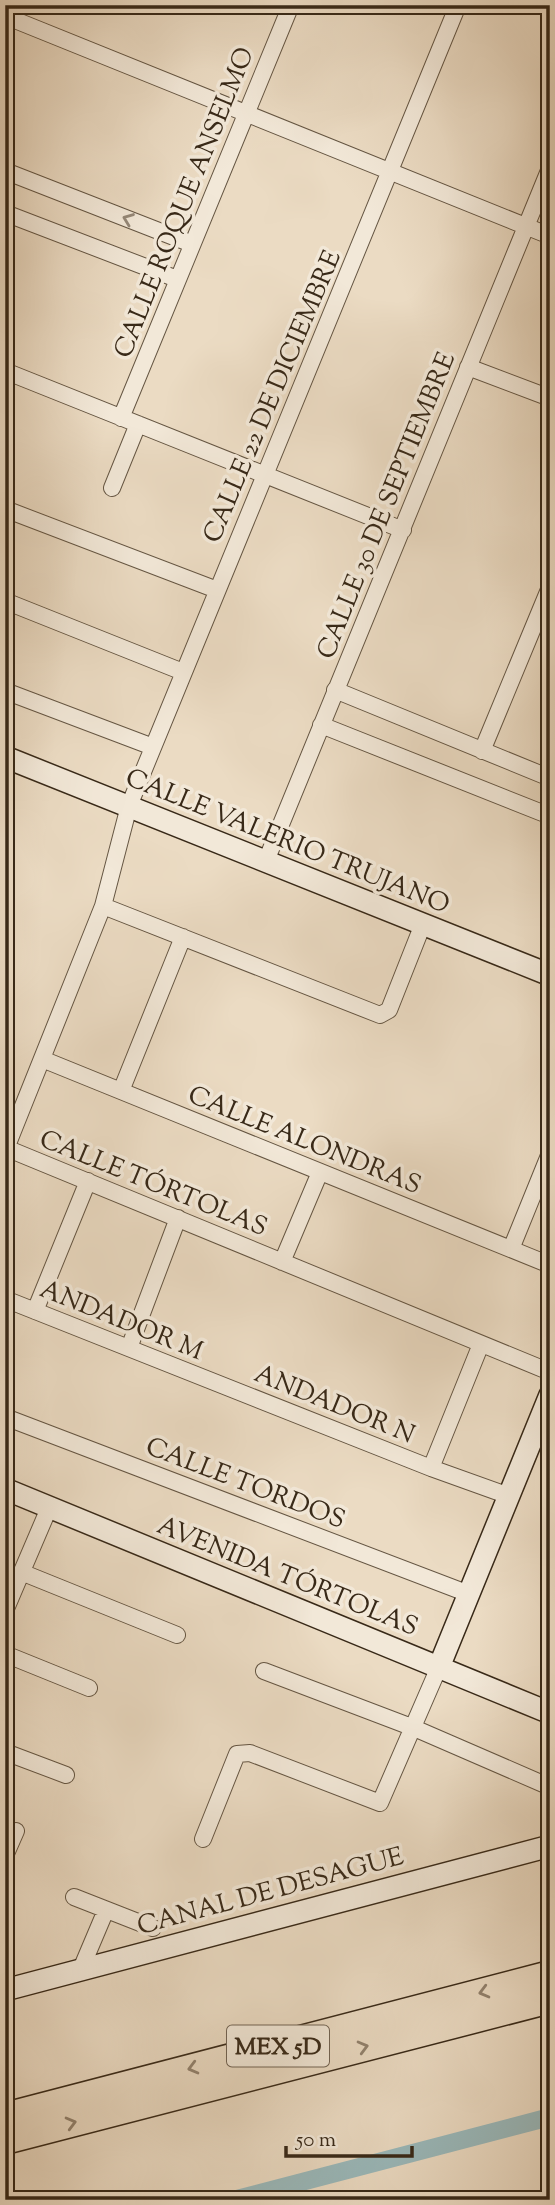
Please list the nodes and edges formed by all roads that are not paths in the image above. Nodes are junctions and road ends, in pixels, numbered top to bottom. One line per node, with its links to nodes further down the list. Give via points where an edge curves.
1 (291, 5): 4 (street, CALLE ROQUE ANSELMO)
2 (458, 5): 7 (street, CALLE 22 DE DICIEMBRE)
3 (5, 16): 4 (street)
4 (246, 114): 7 (street); 11 (street, CALLE ROQUE ANSELMO)
5 (550, 168): 9 (street, CALLE 30 DE SEPTIEMBRE)
6 (5, 171): 11 (street, one-way to 6)
7 (391, 172): 9 (street); 18 (street, CALLE 22 DE DICIEMBRE)
8 (5, 213): 12 (street)
9 (526, 226): 10 (street); 13 (street, CALLE 30 DE SEPTIEMBRE)
10 (550, 236)
11 (192, 244): 12 (street, CALLE ROQUE ANSELMO)
12 (177, 279): 16 (street, CALLE ROQUE ANSELMO)
13 (468, 367): 15 (street); 21 (street, CALLE 30 DE SEPTIEMBRE)
14 (6, 374): 16 (street)
15 (550, 398)
16 (121, 418): 17 (street)
17 (138, 424): 18 (street); 19 (street)
18 (265, 475): 21 (street); 23 (street, CALLE 22 DE DICIEMBRE)
19 (112, 488)
20 (5, 509): 23 (street)
21 (403, 530): 26 (street, CALLE 30 DE SEPTIEMBRE)
22 (550, 587): 30 (street)
23 (217, 590): 25 (street, CALLE 22 DE DICIEMBRE)
24 (5, 601): 25 (street)
25 (184, 672): 29 (street, CALLE 22 DE DICIEMBRE)
26 (335, 690): 28 (street, CALLE 30 DE SEPTIEMBRE); 30 (street)
27 (5, 691): 29 (street)
28 (321, 724): 34 (street); 35 (street, CALLE 30 DE SEPTIEMBRE)
29 (153, 747): 33 (street, CALLE 22 DE DICIEMBRE)
30 (482, 751): 32 (street)
31 (5, 757): 33 (street, CALLE VALERIO TRUJANO)
32 (550, 778)
33 (129, 806): 35 (street, CALLE VALERIO TRUJANO); 36 (street, CALLE TÓRTOLAS)
34 (550, 816)
35 (266, 861): 37 (street, CALLE VALERIO TRUJANO)
36 (103, 906): 38 (street); 40 (street, CALLE TÓRTOLAS)
37 (423, 924): 38 (street, via 389,1010 380,1015); 39 (street, CALLE VALERIO TRUJANO)
38 (183, 937): 41 (street)
39 (550, 975)
40 (42, 1059): 41 (street, CALLE ALONDRAS); 42 (street, CALLE TÓRTOLAS)
41 (121, 1091): 44 (street, CALLE ALONDRAS)
42 (6, 1150): 45 (street, CALLE TÓRTOLAS)
43 (550, 1153): 47 (street)
44 (320, 1172): 47 (street, CALLE ALONDRAS); 48 (street)
45 (88, 1181): 46 (street, CALLE TÓRTOLAS); 51 (street)
46 (178, 1219): 48 (street, CALLE TÓRTOLAS); 53 (street)
47 (511, 1249): 49 (street, CALLE ALONDRAS)
48 (282, 1262): 52 (street)
49 (550, 1265)
50 (5, 1299): 51 (street, ANDADOR M)
51 (36, 1311): 53 (street, ANDADOR M)
52 (481, 1344): 54 (street); 58 (street)
53 (129, 1348): 55 (street, ANDADOR M)
54 (550, 1372)
55 (221, 1384): 58 (street, ANDADOR N)
56 (550, 1395): 60 (street)
57 (5, 1417): 63 (street, CALLE TORDOS)
58 (431, 1468): 60 (street)
59 (5, 1489): 61 (street, AVENIDA TÓRTOLAS)
60 (509, 1496): 63 (street)
61 (49, 1508): 62 (street); 67 (street, AVENIDA TÓRTOLAS)
62 (21, 1572): 64 (street); 65 (street)
63 (469, 1594): 67 (street)
64 (5, 1611)
65 (177, 1636)
66 (5, 1654): 69 (street)
67 (439, 1667): 70 (street, AVENIDA TÓRTOLAS); 71 (street)
68 (264, 1671): 71 (street)
69 (89, 1688)
70 (550, 1713)
71 (414, 1728): 74 (street); 76 (street, via 380,1803 250,1753 237,1754)
72 (5, 1752): 73 (street)
73 (66, 1775)
74 (550, 1787)
75 (16, 1830): 78 (street)
76 (203, 1839)
77 (550, 1846): 82 (street, CANAL DE DESAGUE)
78 (5, 1856)
79 (74, 1897): 80 (street)
80 (106, 1910): 81 (street); 82 (street)
81 (153, 1928)
82 (81, 1969): 84 (street, CANAL DE DESAGUE)
83 (550, 1975): 86 (highway, MEX 5D, one-way to 86)
84 (5, 1990)
85 (550, 1999): 87 (highway, MEX 5D, one-way to 85)
86 (5, 2117)
87 (5, 2140)

